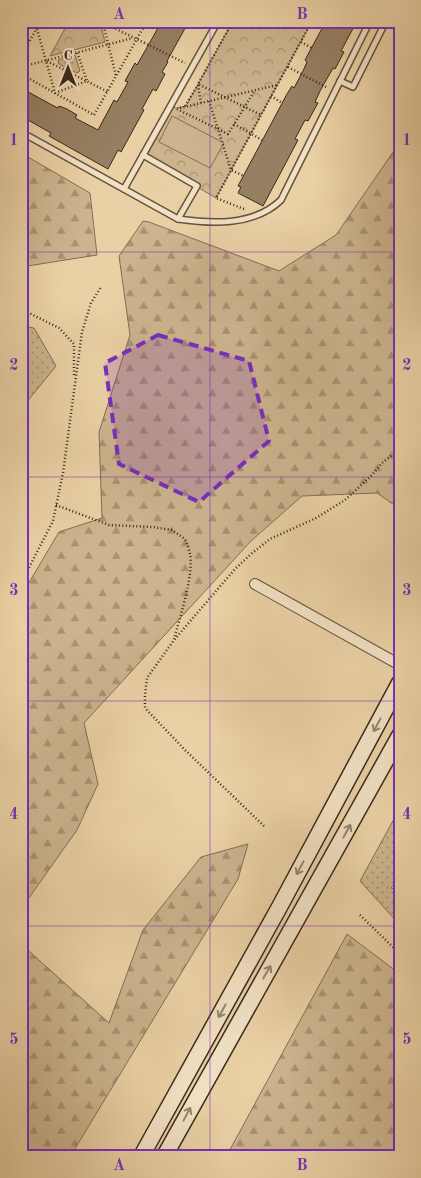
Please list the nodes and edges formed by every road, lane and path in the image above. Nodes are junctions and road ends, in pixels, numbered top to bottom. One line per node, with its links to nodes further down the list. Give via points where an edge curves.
1 (41, 21): 10 (path)
2 (52, 21): 10 (path)
3 (147, 21): 13 (path)
4 (218, 21): 21 (lane)
5 (233, 21): 27 (path)
6 (312, 21): 14 (path)
7 (370, 21): 26 (lane)
8 (386, 21): 26 (lane, via 353,87)
9 (102, 22): 12 (path); 15 (path)
10 (39, 25): 11 (path)
11 (37, 29): 18 (path); 19 (path)
12 (133, 38): 13 (path); 15 (path)
13 (137, 40): 21 (path); 24 (path)
14 (301, 42): 16 (path); 22 (path)
15 (108, 44): 17 (path); 24 (path)
16 (312, 48)
17 (77, 52): 19 (path); 25 (path)
18 (21, 56)
19 (46, 60): 20 (path); 25 (path); 32 (path)
20 (21, 67)
21 (193, 67): 46 (lane)
22 (288, 67): 28 (path); 31 (path)
23 (21, 74): 32 (path)
24 (116, 77): 30 (path)
25 (86, 81): 30 (path); 32 (path)
26 (340, 81): 31 (lane)
27 (198, 84): 34 (path); 36 (path); 38 (path)
28 (278, 84): 29 (path); 33 (path)
29 (255, 90): 34 (path); 39 (path)
30 (108, 92): 32 (path, via 94,115)
31 (335, 92): 50 (lane, via 281,200)
32 (54, 93)
33 (271, 96): 37 (path); 40 (path)
34 (224, 97): 35 (path); 39 (path)
35 (209, 101): 36 (path); 42 (path)
36 (201, 103): 38 (path)
37 (282, 103)
38 (186, 106): 42 (path, via 176,108)
39 (245, 107): 40 (path); 41 (path)
40 (262, 115): 44 (path)
41 (234, 124): 42 (path, via 228,134); 44 (path)
42 (219, 130): 47 (path)
43 (21, 132): 49 (lane)
44 (251, 133): 45 (path); 47 (path)
45 (262, 140)
46 (143, 155): 49 (lane); 51 (lane, via 197,186)
47 (231, 170): 48 (path); 50 (path, via 216,198)
48 (244, 176)
49 (124, 189): 51 (lane)
50 (257, 215): 51 (lane, via 233,222)
51 (178, 219)
52 (102, 286): 54 (path, via 91,303 82,332)
53 (21, 309): 54 (path, via 59,328 74,344)
54 (74, 385): 56 (path)
55 (400, 449): 59 (path, via 345,500 316,518 270,539 251,554)
56 (56, 505): 57 (path, via 53,521); 59 (path, via 109,524 172,530 186,539 191,555 190,572)
57 (21, 583)
58 (255, 584): 60 (street)
59 (174, 640): 63 (path, via 147,678 145,708)
60 (400, 665)
61 (400, 682): 66 (main road, one-way to 66)
62 (400, 735): 67 (main road, one-way to 62)
63 (264, 826)
64 (360, 915): 65 (path)
65 (400, 954)
66 (141, 1157)
67 (164, 1157)

